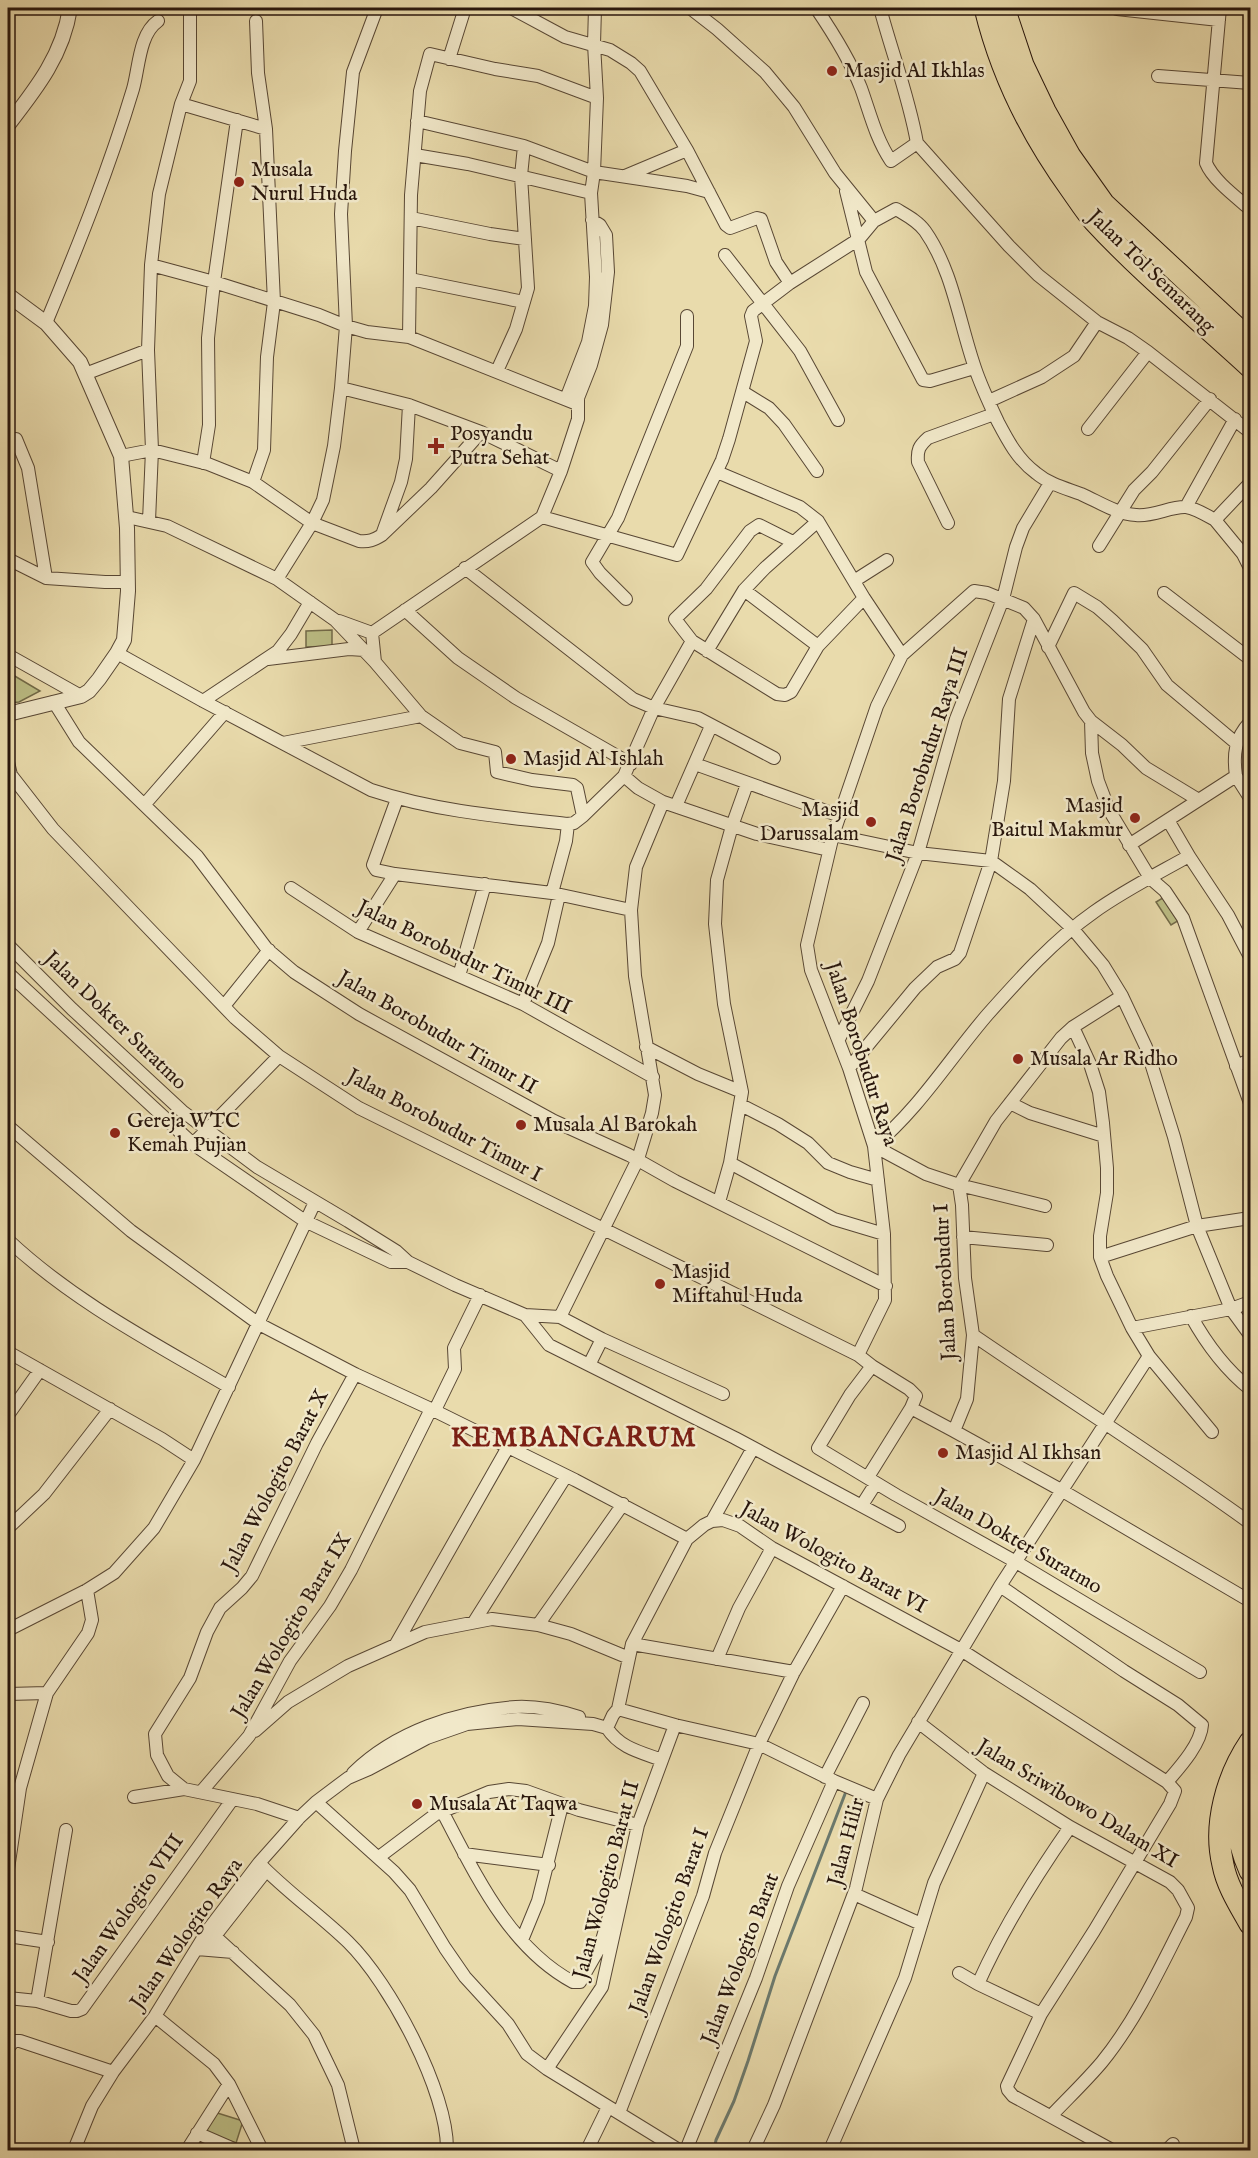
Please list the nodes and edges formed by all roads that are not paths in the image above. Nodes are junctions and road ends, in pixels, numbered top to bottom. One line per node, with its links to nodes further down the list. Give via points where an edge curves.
1 (70, 8): 25 (street, via 61,43 44,78)
2 (190, 8): 22 (street, via 190,81)
3 (377, 8): 55 (street, via 353,72 346,140 341,214)
4 (465, 8): 17 (street)
5 (512, 8): 16 (street, via 565,37)
6 (595, 8): 16 (street)
7 (690, 8): 34 (street, via 765,72 794,107)
8 (816, 8): 27 (street, via 846,57 891,161)
9 (880, 8): 27 (street)
10 (985, 8): 60 (highway, Jalan Tol Semarang, via 1006,73 1029,124 1093,219 1140,268)
11 (1004, 8): 57 (highway, Jalan Tol Semarang, via 1044,111 1104,204)
12 (1117, 9): 13 (street)
13 (1219, 14): 19 (street)
14 (158, 21): 54 (street, via 143,47 110,162)
15 (256, 21): 26 (street)
16 (594, 44): 21 (street); 29 (street, via 632,63 640,72)
17 (449, 59): 21 (street, via 538,76); 24 (street, via 430,54)
18 (1158, 76): 19 (street)
19 (1214, 80): 20 (street); 37 (street, via 1206,162)
20 (1251, 83)
21 (597, 98): 31 (street)
22 (181, 104): 23 (street); 44 (street, via 159,194)
23 (237, 120): 26 (street); 46 (street)
24 (417, 121): 28 (street); 30 (street)
25 (8, 125)
26 (266, 129): 49 (street)
27 (917, 143): 53 (street, via 1038,275)
28 (524, 146): 31 (street); 32 (street)
29 (687, 150): 33 (street); 35 (street)
30 (415, 155): 32 (street); 38 (street)
31 (594, 172): 33 (street); 36 (street)
32 (521, 176): 36 (street); 41 (street)
33 (624, 176): 35 (street)
34 (845, 186): 40 (street); 42 (street)
35 (709, 192): 47 (street, via 730,228 761,219 776,262)
36 (591, 193): 39 (street)
37 (1251, 209)
38 (411, 218): 41 (street); 45 (street)
39 (592, 220): 67 (street, via 595,306); 67 (street, via 606,235 608,272 602,324 591,365)
40 (874, 221): 42 (street); 61 (street, via 896,209 924,229 958,304)
41 (525, 239): 50 (street, via 528,288)
42 (859, 239): 47 (street); 61 (street, via 866,272 922,380)
43 (725, 255): 51 (street)
44 (151, 265): 46 (street); 58 (street)
45 (410, 279): 50 (street); 56 (street)
46 (214, 282): 49 (street); 79 (street, via 208,338 209,425)
47 (790, 283): 51 (street)
48 (8, 295): 54 (street)
49 (274, 302): 55 (street); 83 (street, via 267,357 264,450)
50 (524, 302): 62 (street)
51 (763, 302): 65 (street, via 751,313 756,341); 72 (street, via 800,351)
52 (687, 316): 96 (street, via 687,346)
53 (1097, 322): 59 (street); 68 (street, via 1074,356)
54 (46, 323): 63 (street)
55 (346, 326): 56 (street); 64 (street)
56 (409, 338): 62 (street)
57 (1251, 340)
58 (148, 350): 63 (street); 77 (street)
59 (1148, 352): 66 (street); 73 (street)
60 (1251, 367)
61 (974, 368): 68 (street)
62 (497, 371): 67 (street)
63 (86, 374): 78 (street)
64 (341, 388): 69 (street); 93 (street, via 323,500)
65 (743, 392): 81 (street, via 770,408); 82 (street)
66 (1210, 399): 71 (street); 87 (street)
67 (571, 401): 80 (street, via 578,419)
68 (989, 401): 70 (street)
69 (409, 405): 74 (street); 95 (street, via 401,482)
70 (994, 414): 84 (street, via 1022,460); 94 (street, via 928,438 920,445 918,462)
71 (1235, 419): 75 (street); 86 (street)
72 (838, 420)
73 (1088, 429)
74 (481, 432): 80 (street); 95 (street)
75 (1251, 432)
76 (16, 439): 104 (street, via 28,468)
77 (152, 450): 78 (street); 79 (street); 91 (street)
78 (121, 456): 88 (street)
79 (203, 463): 83 (street)
80 (561, 471): 89 (street)
81 (817, 471)
82 (717, 472): 92 (street, via 800,507); 96 (street, via 677,555)
83 (254, 482): 93 (street)
84 (1050, 483): 87 (street); 112 (street, Jalan Borobudur Raya III, via 1023,528)
85 (1251, 483): 90 (street)
86 (1186, 507): 87 (street, via 1148,515); 90 (street)
87 (1120, 512): 98 (street)
88 (127, 517): 91 (street); 107 (street)
89 (542, 517): 96 (street); 102 (street)
90 (1215, 520): 99 (street)
91 (149, 521): 105 (street, via 167,525)
92 (818, 521): 97 (street); 106 (street)
93 (312, 523): 95 (street, via 359,541); 105 (street)
94 (948, 523)
95 (382, 536)
96 (608, 536): 111 (street, via 592,562)
97 (792, 543): 108 (street); 118 (street, via 759,525 750,531 706,590 675,619)
98 (1099, 546)
99 (1247, 551): 103 (street)
100 (8, 559): 104 (street)
101 (887, 560): 106 (street)
102 (465, 568): 114 (street); 132 (street, via 633,699)
103 (1251, 568)
104 (46, 578): 107 (street)
105 (278, 579): 113 (street)
106 (854, 581): 110 (street)
107 (127, 582): 123 (street, via 124,640)
108 (744, 590): 119 (street); 122 (street)
109 (1164, 593): 126 (street)
110 (864, 598): 119 (street); 125 (street)
111 (626, 599)
112 (1003, 599): 115 (street, via 1024,608); 125 (street, Jalan Borobudur Raya, via 974,591); 163 (street, Jalan Borobudur Raya III, via 956,719)
113 (310, 602): 116 (street); 127 (street, via 278,651)
114 (405, 610): 117 (street); 143 (street, via 458,658 516,698)
115 (1034, 619): 120 (street); 165 (street, via 1010,699 1004,781)
116 (335, 620): 117 (street); 121 (street)
117 (372, 633): 128 (street)
118 (692, 641): 122 (street); 132 (street)
119 (818, 646): 122 (street, via 791,692 785,695 777,694)
120 (1048, 647): 136 (street); 140 (street, via 1074,593 1113,621 1142,649 1167,685)
121 (364, 650): 127 (street); 128 (street)
122 (707, 651)
123 (117, 653): 129 (street, via 99,680); 130 (street)
124 (8, 655): 129 (street)
125 (902, 655): 156 (street, Jalan Borobudur Raya, via 878,706)
126 (1251, 659)
127 (264, 660): 130 (street)
128 (375, 662): 135 (street)
129 (81, 696): 131 (street)
130 (203, 701): 133 (street)
131 (54, 702): 134 (street); 153 (street, Jalan Borobudur Timur II, via 80,742)
132 (654, 708): 138 (street, via 691,715); 143 (street)
133 (225, 712): 139 (street); 153 (street)
134 (8, 714)
135 (421, 716): 139 (street); 155 (street, via 460,743 495,752 497,772 575,786)
136 (1091, 721): 151 (street, via 1146,768); 161 (street, via 1098,781)
137 (1251, 722): 140 (street)
138 (711, 726): 141 (street); 144 (street)
139 (283, 743): 150 (street, via 371,790)
140 (1236, 743): 147 (street)
141 (774, 758)
142 (8, 762): 145 (street, Jalan Borobudur Timur I)
143 (631, 764): 146 (street)
144 (694, 764): 148 (street); 154 (street)
145 (10, 776): 183 (street, Jalan Borobudur Timur I, via 53,830)
146 (624, 776): 152 (street); 155 (street)
147 (1236, 776): 149 (street); 151 (street)
148 (747, 784): 156 (street); 159 (street)
149 (1251, 798)
150 (397, 799): 158 (street); 166 (street, via 373,865 376,870)
151 (1197, 799): 157 (street)
152 (663, 802): 154 (street); 171 (street, via 636,867)
153 (145, 804): 175 (street, Jalan Borobudur Timur II, via 197,856)
154 (676, 806): 159 (street)
155 (583, 816): 158 (street)
156 (840, 816): 160 (street, Jalan Borobudur Raya)
157 (1168, 820): 161 (street); 164 (street)
158 (568, 824): 170 (street)
159 (732, 826): 162 (street); 192 (street, via 717,880 715,924 724,1004)
160 (833, 835): 162 (street, Jalan Borobudur Raya); 163 (street)
161 (1129, 845): 167 (street)
162 (829, 850): 185 (street, Jalan Borobudur Raya, via 807,945 812,970)
163 (918, 854): 165 (street); 185 (street, Jalan Borobudur Raya III, via 868,981)
164 (1189, 856): 167 (street); 176 (street)
165 (991, 861): 172 (street, via 1030,889); 190 (street, via 960,953 915,988)
166 (395, 874): 168 (street); 173 (street)
167 (1150, 878): 172 (street); 189 (street, via 1165,891 1183,918)
168 (485, 884): 170 (street); 178 (street)
169 (291, 888): 173 (street, Jalan Borobudur Timur III)
170 (556, 894): 171 (street); 182 (street, via 548,943)
171 (631, 910): 186 (street, via 635,976)
172 (1072, 928): 181 (street, via 1103,965); 200 (street, via 988,1015 941,1074)
173 (358, 932): 178 (street, Jalan Borobudur Timur III)
174 (8, 945): 179 (street, Jalan Dokter Suratmo)
175 (269, 950): 183 (street); 201 (street, Jalan Borobudur Timur II, via 294,972 359,1014 554,1121)
176 (1251, 957)
177 (8, 973): 180 (street, Jalan Dokter Suratmo)
178 (459, 976): 182 (street, Jalan Borobudur Timur III)
179 (41, 978): 180 (street); 197 (street, Jalan Dokter Suratmo, via 182,1112)
180 (28, 992): 199 (street, Jalan Dokter Suratmo)
181 (1122, 996): 184 (street); 210 (street, via 1146,1047)
182 (523, 1004): 191 (street, Jalan Borobudur Timur III)
183 (224, 1006): 187 (street, Jalan Borobudur Timur I)
184 (1072, 1028): 193 (street); 198 (street, via 1096,1082)
185 (839, 1039): 190 (street, Jalan Borobudur Raya)
186 (646, 1047): 191 (street); 192 (street)
187 (279, 1056): 197 (street); 211 (street, Jalan Borobudur Timur I, via 359,1108)
188 (1251, 1060): 189 (street)
189 (1236, 1066): 194 (street)
190 (849, 1068): 200 (street, Jalan Borobudur Raya)
191 (653, 1077): 201 (street, via 652,1113)
192 (742, 1092): 195 (street)
193 (1010, 1103): 198 (street); 204 (street)
194 (1251, 1103)
195 (741, 1105): 202 (street); 203 (street, via 808,1143 828,1163)
196 (8, 1126): 225 (street, via 131,1231)
197 (206, 1130): 199 (street); 205 (street, Jalan Dokter Suratmo)
198 (1104, 1136): 216 (street, via 1107,1193)
199 (193, 1144): 209 (street, Jalan Dokter Suratmo)
200 (874, 1146): 203 (street, Jalan Borobudur Raya); 204 (street, via 916,1169)
201 (638, 1159): 206 (street, Jalan Borobudur Timur II); 211 (street)
202 (730, 1163): 206 (street); 212 (street, via 834,1219)
203 (878, 1180): 212 (street, Jalan Borobudur Raya)
204 (959, 1185): 207 (street); 213 (street, Jalan Borobudur I)
205 (315, 1202): 209 (street); 217 (street, Jalan Dokter Suratmo)
206 (719, 1202): 218 (street, Jalan Borobudur Timur II)
207 (1045, 1206)
208 (1251, 1218): 210 (street)
209 (305, 1221): 217 (street, Jalan Dokter Suratmo, via 391,1262); 225 (street)
210 (1197, 1226): 216 (street); 221 (street)
211 (604, 1230): 224 (street); 231 (street, Jalan Borobudur Timur I)
212 (884, 1234): 218 (street, Jalan Borobudur Raya)
213 (963, 1237): 215 (street); 227 (street, Jalan Borobudur I)
214 (8, 1240): 237 (street, via 96,1310)
215 (1047, 1245)
216 (1100, 1257): 226 (street)
217 (408, 1262): 219 (street, Jalan Dokter Suratmo)
218 (886, 1286): 231 (street, Jalan Borobudur Raya, via 885,1300)
219 (480, 1295): 222 (street, Jalan Dokter Suratmo); 242 (street, Jalan Wologito Barat IX, via 454,1348 455,1369)
220 (1251, 1302): 221 (street)
221 (1231, 1309): 223 (street); 228 (street)
222 (525, 1315): 224 (street, Jalan Dokter Suratmo); 233 (street, Jalan Dokter Suratmo, via 549,1345)
223 (1191, 1316): 226 (street); 238 (street, via 1210,1348)
224 (560, 1317): 229 (street, Jalan Dokter Suratmo)
225 (259, 1324): 236 (street); 237 (street)
226 (1132, 1328): 232 (street)
227 (972, 1335): 244 (street); 245 (street, Jalan Borobudur I, via 967,1398)
228 (1251, 1335)
229 (603, 1339): 233 (street); 239 (street, Jalan Dokter Suratmo)
230 (8, 1352): 235 (street)
231 (858, 1355): 234 (street, Jalan Borobudur Timur I)
232 (1149, 1356): 244 (street); 246 (street)
233 (589, 1365): 248 (street, Jalan Dokter Suratmo)
234 (872, 1366): 240 (street, Jalan Borobudur Timur I, via 916,1396); 251 (street, Jalan Dokter Suratmo, via 818,1446)
235 (40, 1370): 241 (street); 243 (street)
236 (355, 1374): 242 (street); 291 (street, Jalan Wologito Barat X, via 252,1576 220,1608 190,1678 155,1734 157,1755 168,1776)
237 (229, 1387): 249 (street)
238 (1251, 1389)
239 (723, 1394)
240 (911, 1408): 245 (street); 251 (street)
241 (110, 1409): 249 (street); 258 (street, via 44,1494)
242 (433, 1409): 247 (street); 283 (street, Jalan Wologito Barat IX, via 351,1570 290,1661)
243 (8, 1415)
244 (1105, 1425): 252 (street); 256 (street)
245 (954, 1431): 252 (street)
246 (1212, 1432)
247 (508, 1447): 250 (street); 269 (street)
248 (753, 1448): 254 (street, Jalan Dokter Suratmo); 255 (street)
249 (194, 1460): 264 (street, via 154,1528 114,1573)
250 (566, 1476): 253 (street); 266 (street)
251 (872, 1480): 254 (street); 261 (street, Jalan Dokter Suratmo)
252 (1062, 1490): 261 (street); 265 (street)
253 (623, 1504): 259 (street); 267 (street)
254 (862, 1506): 257 (street, Jalan Dokter Suratmo)
255 (712, 1521): 259 (street, Jalan Wologito Barat VI); 260 (street, Jalan Wologito Barat VI, via 740,1526)
256 (1251, 1523)
257 (899, 1526)
258 (8, 1528)
259 (687, 1539): 270 (street)
260 (772, 1548): 262 (street, Jalan Wologito Barat VI); 273 (street)
261 (1016, 1562): 263 (street, Jalan Hilir); 275 (street, Jalan Dokter Suratmo)
262 (843, 1586): 271 (street, Jalan Wologito Barat VI); 274 (street, Jalan Wologito Barat I)
263 (1000, 1586): 271 (street, Jalan Hilir); 290 (street, via 1202,1725 1198,1739)
264 (87, 1590): 268 (street); 276 (street, via 92,1620 88,1633)
265 (1251, 1601)
266 (474, 1622): 267 (street, via 492,1619); 269 (street, via 424,1632)
267 (538, 1624): 272 (street)
268 (8, 1630)
269 (396, 1644): 283 (street, via 348,1666 288,1702)
270 (632, 1644): 272 (street); 273 (street)
271 (962, 1650): 280 (street, Jalan Hilir); 290 (street, Jalan Wologito Barat VI)
272 (629, 1658): 279 (street)
273 (717, 1659): 274 (street)
274 (794, 1672): 285 (street, Jalan Wologito Barat I)
275 (1200, 1672)
276 (47, 1693): 277 (street); 308 (street, via 20,1788)
277 (8, 1694)
278 (863, 1703): 289 (street, Jalan Wologito Barat)
279 (618, 1709): 281 (street); 282 (street)
280 (918, 1722): 287 (street, Jalan Sriwibowo Dalam XI); 294 (street, Jalan Hilir)
281 (675, 1725): 285 (street); 286 (street, Jalan Wologito Barat II)
282 (608, 1728): 286 (street, via 628,1748); 296 (street, Jalan Wologito Raya, via 553,1711 517,1707 460,1715 375,1753)
283 (249, 1736): 292 (street, Jalan Wologito Barat IX)
284 (1251, 1742): 312 (highway, via 1240,1756 1224,1801 1219,1839 1223,1867)
285 (759, 1744): 289 (street); 329 (street, Jalan Wologito Barat I, via 715,1853 703,1896)
286 (662, 1760): 300 (street, Jalan Wologito Barat II)
287 (984, 1773): 301 (street, Jalan Sriwibowo Dalam XI); 311 (street, via 934,1882)
288 (1251, 1775): 309 (highway, via 1240,1802 1238,1827 1242,1854)
289 (829, 1779): 294 (street); 341 (street, Jalan Wologito Barat, via 756,1978)
290 (1167, 1782): 305 (street, via 1173,1787 1173,1797)
291 (184, 1789): 292 (street); 293 (street)
292 (201, 1792): 295 (street)
293 (134, 1797)
294 (877, 1799): 310 (street, Jalan Hilir)
295 (232, 1800): 299 (street); 322 (street, Jalan Wologito VIII, via 82,2009 71,2011)
296 (316, 1802): 299 (street, Jalan Wologito Raya); 304 (street)
297 (562, 1805): 298 (street, via 526,1791 509,1790 489,1792); 300 (street); 306 (street)
298 (442, 1811): 303 (street); 304 (street)
299 (299, 1818): 307 (street, Jalan Wologito Raya)
300 (638, 1825): 315 (street, via 600,1947 580,1982 565,1977); 326 (street, Jalan Wologito Barat II, via 602,1986)
301 (1070, 1827): 305 (street, Jalan Sriwibowo Dalam XI); 320 (street, via 1036,1875)
302 (66, 1830): 316 (street)
303 (464, 1854): 306 (street); 315 (street, via 504,1920)
304 (379, 1857): 326 (street, via 410,1890 465,1977 508,2024 527,2054)
305 (1133, 1862): 323 (street); 330 (street, Jalan Sriwibowo Dalam XI, via 1170,1882 1185,1899 1186,1917 1121,2036)
306 (549, 1864): 315 (street)
307 (262, 1867): 313 (street, Jalan Wologito Raya); 338 (street, via 350,1944 372,1972 415,2043 433,2084 446,2131)
308 (8, 1869)
309 (1251, 1871)
310 (854, 1894): 311 (street); 342 (street, Jalan Hilir)
311 (921, 1924): 343 (street, via 905,1978)
312 (1251, 1924)
313 (212, 1932): 317 (street, Jalan Wologito Raya); 318 (street)
314 (8, 1936): 316 (street)
315 (522, 1940)
316 (48, 1942): 322 (street)
317 (201, 1949): 318 (street); 324 (street, Jalan Wologito Raya)
318 (233, 1952): 337 (street, via 290,2005 314,2035 338,2085)
319 (959, 1973): 320 (street)
320 (978, 1983): 323 (street)
321 (8, 1998): 322 (street, Jalan Wologito VIII)
322 (37, 2001)
323 (1041, 2014): 330 (street, via 1007,2086 1013,2096)
324 (155, 2016): 327 (street, Jalan Wologito Raya); 328 (street, via 213,2064)
325 (8, 2048): 327 (street, via 14,2041 20,2041)
326 (547, 2069): 329 (street)
327 (113, 2072): 333 (street, Jalan Wologito Raya, via 92,2106)
328 (230, 2084): 331 (street); 336 (street)
329 (613, 2110): 339 (street, Jalan Wologito Barat I); 340 (street)
330 (1051, 2116): 332 (street)
331 (197, 2133): 334 (street); 335 (street)
332 (1093, 2139): 344 (street); 345 (street)
333 (74, 2151)
334 (187, 2151)
335 (236, 2151)
336 (262, 2151)
337 (354, 2151)
338 (447, 2151)
339 (587, 2151)
340 (680, 2151)
341 (686, 2151)
342 (753, 2151)
343 (830, 2151)
344 (1084, 2151)
345 (1112, 2151)

